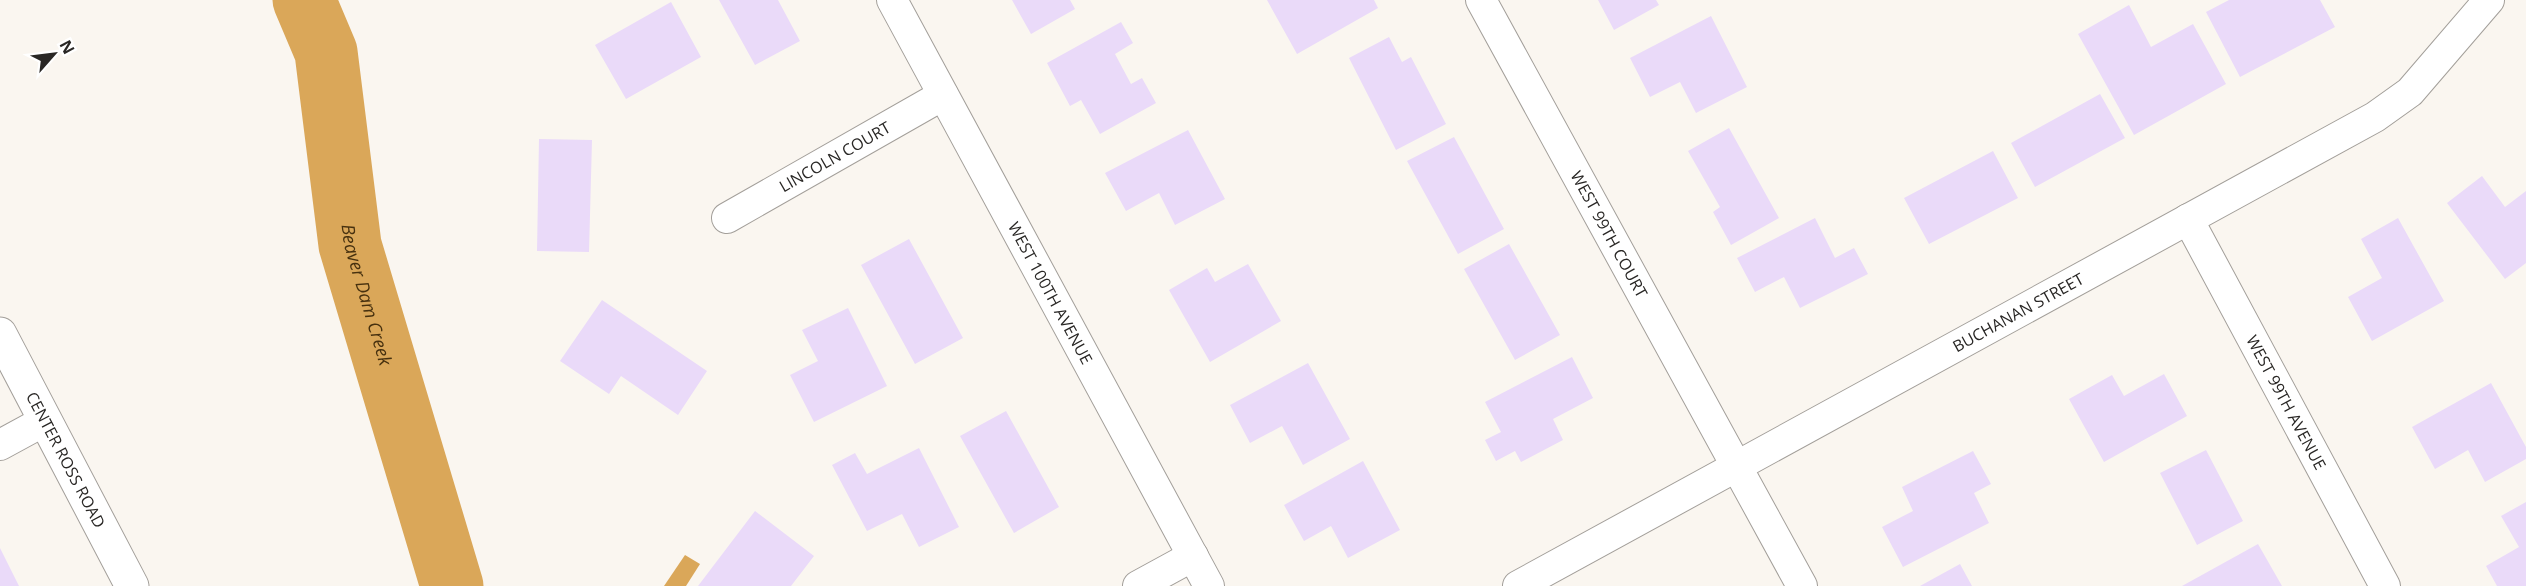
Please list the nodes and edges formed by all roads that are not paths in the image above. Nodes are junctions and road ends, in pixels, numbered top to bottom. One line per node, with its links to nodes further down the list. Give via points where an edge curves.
1 (892, 0): 4 (street, WEST 100TH AVENUE)
2 (1481, 0): 10 (street, WEST 99TH COURT)
3 (2489, 0): 6 (street, BUCHANAN STREET, via 2410,92 2374,117)
4 (943, 95): 5 (street, LINCOLN COURT); 11 (street, WEST 100TH AVENUE)
5 (728, 218)
6 (2188, 219): 10 (street, BUCHANAN STREET); 17 (street, WEST 99TH AVENUE)
7 (0, 334): 8 (street, CENTER ROSS ROAD)
8 (45, 420): 9 (street); 12 (street, CENTER ROSS ROAD)
9 (0, 445)
10 (1738, 467): 15 (street, BUCHANAN STREET); 16 (street, WEST 99TH COURT)
11 (1193, 556): 13 (street); 14 (street, WEST 100TH AVENUE)
12 (132, 586)
13 (1138, 586)
14 (1209, 586)
15 (1518, 586)
16 (1802, 586)
17 (2385, 586)

